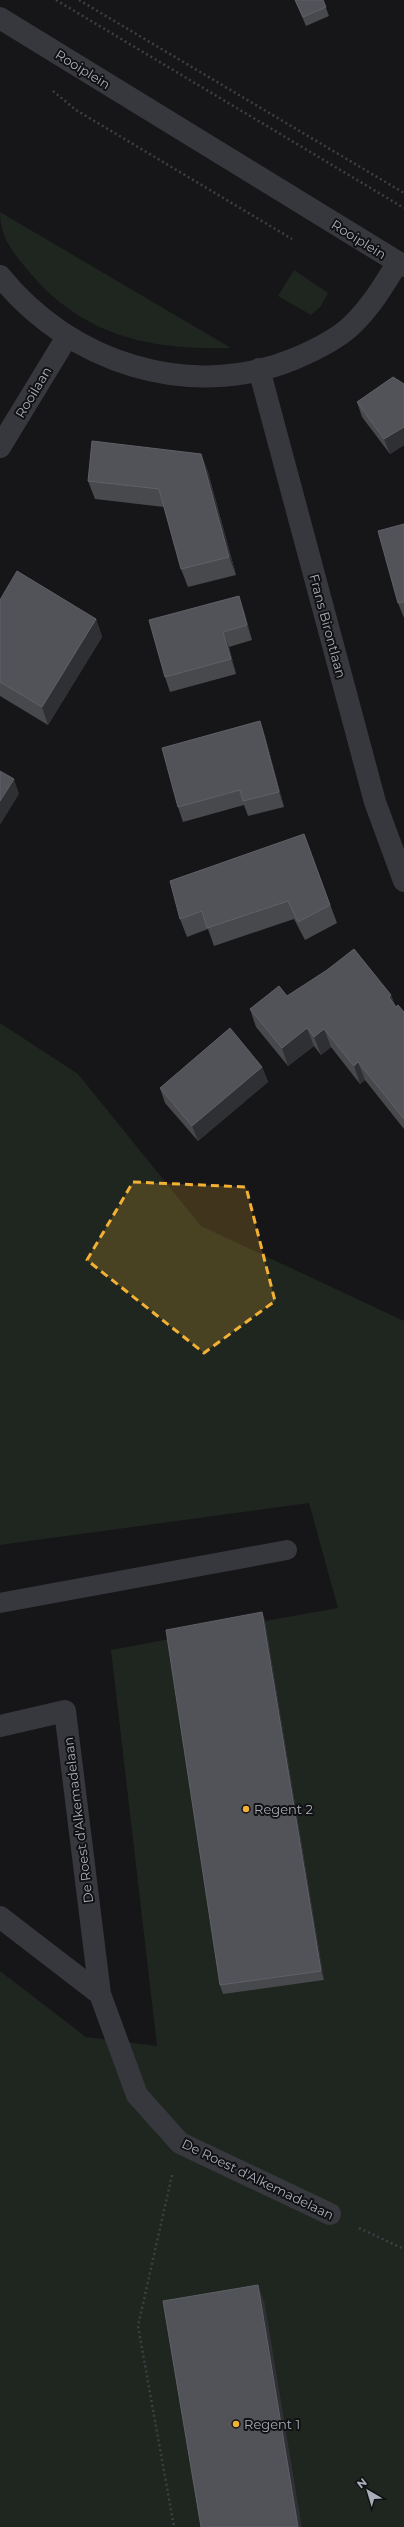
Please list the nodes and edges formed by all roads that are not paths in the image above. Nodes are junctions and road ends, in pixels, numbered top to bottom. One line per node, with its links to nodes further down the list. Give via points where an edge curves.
1 (0, 18): 2 (street, Rooiplein)
2 (401, 264): 5 (street, Rooiplein, via 370,306 350,327 301,356)
3 (0, 276): 4 (street, Rooiplein, via 40,319)
4 (67, 337): 5 (street, Rooiplein, via 119,361 175,375 234,375); 6 (street, Rooilaan)
5 (259, 370): 7 (street, Frans Birontlaan, via 375,802)
6 (0, 447)
7 (404, 881)
8 (287, 1550): 9 (lane)
9 (0, 1603)
10 (0, 1726): 12 (street, De Roest d'Alkemadelaan, via 65,1711)
11 (0, 1917): 12 (street)
12 (100, 1994): 13 (street, De Roest d'Alkemadelaan, via 137,2095 180,2143)
13 (330, 2214)

